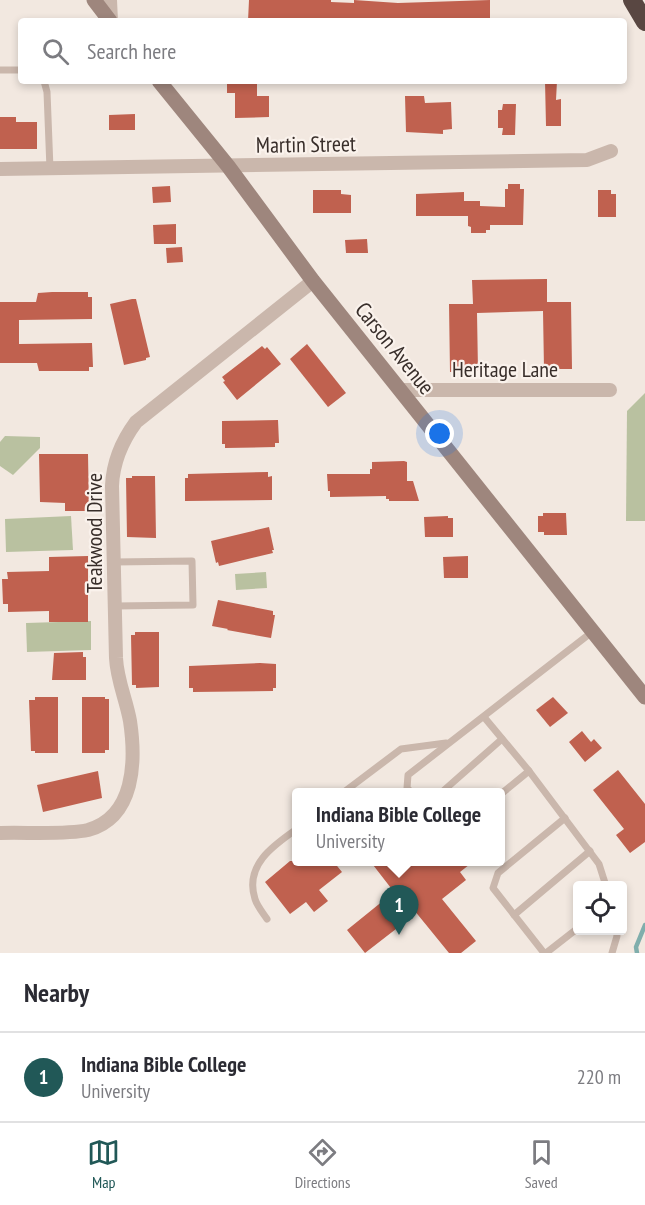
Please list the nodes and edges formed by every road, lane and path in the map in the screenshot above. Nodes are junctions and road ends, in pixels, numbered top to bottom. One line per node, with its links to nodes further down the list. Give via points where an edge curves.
1 (94, 0): 4 (main road)
2 (110, 0): 5 (street)
3 (632, 0): 6 (highway)
4 (108, 18)
5 (110, 18)
6 (645, 22)
7 (0, 70): 8 (lane)
8 (18, 70)
9 (45, 84): 14 (lane)
10 (161, 84): 12 (main road, Carson Avenue)
11 (611, 151): 12 (street, Martin Street, via 587,160)
12 (228, 166): 14 (street, Martin Street); 15 (main road, Carson Avenue)
13 (0, 169): 14 (street, Martin Street)
14 (50, 169)
15 (313, 281): 16 (main road, Carson Avenue); 18 (street, Teakwood Drive, via 147,413 128,433 113,472)
16 (400, 390): 17 (street, Heritage Lane); 20 (main road, Carson Avenue)
17 (610, 390)
18 (114, 562): 19 (street, Teakwood Drive); 19 (lane, via 192,561 193,594 193,605)
19 (115, 606): 31 (street, Teakwood Drive, via 117,671 131,735 127,795 111,818 98,826 75,831)
20 (592, 632): 21 (main road, Carson Avenue); 22 (lane)
21 (645, 697)
22 (484, 717): 23 (lane); 24 (lane)
23 (502, 739): 25 (lane); 28 (lane)
24 (448, 742): 26 (lane, via 401,749); 27 (lane, via 408,775)
25 (529, 771): 29 (lane); 30 (lane)
26 (349, 788)
27 (407, 788)
28 (446, 788)
29 (505, 792)
30 (565, 818): 33 (lane); 35 (lane, via 498,873 493,888)
31 (0, 832)
32 (292, 833): 36 (lane, via 270,848 257,864 255,899)
33 (590, 851): 34 (lane); 35 (lane)
34 (605, 881)
35 (514, 915): 39 (lane)
36 (267, 919)
37 (573, 932): 39 (lane)
38 (617, 935): 40 (lane)
39 (545, 953)
40 (612, 953)

